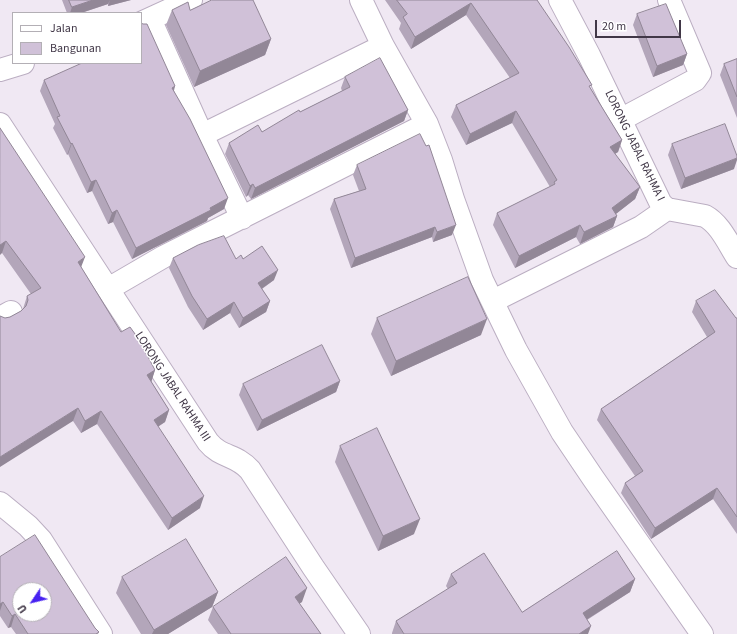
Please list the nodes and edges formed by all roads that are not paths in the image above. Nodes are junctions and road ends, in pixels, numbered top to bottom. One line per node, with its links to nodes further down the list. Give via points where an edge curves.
1 (191, 0): 5 (street)
2 (361, 0): 6 (street)
3 (560, 0): 9 (street, LORONG JABAL RAHMA I)
4 (669, 0): 9 (street, via 700,74 695,80)
5 (146, 21): 12 (street)
6 (383, 46): 11 (street); 12 (street)
7 (20, 64): 8 (street)
8 (0, 70)
9 (620, 120): 13 (street, LORONG JABAL RAHMA I, via 661,204)
10 (0, 124): 16 (street, LORONG JABAL RAHMA III)
11 (427, 124): 14 (street); 17 (street, via 473,256)
12 (202, 135): 14 (street)
13 (666, 209): 15 (street, LORONG JABAL RAHMA I, via 710,218); 17 (street, via 641,227)
14 (242, 218): 16 (street, via 163,257)
15 (737, 257)
16 (108, 289): 20 (street, LORONG JABAL RAHMA III, via 208,442 216,451 240,460 250,470)
17 (493, 301): 21 (street, via 516,350 562,432)
18 (0, 503): 19 (street, via 28,526 48,549)
19 (101, 634)
20 (359, 634)
21 (702, 634)

